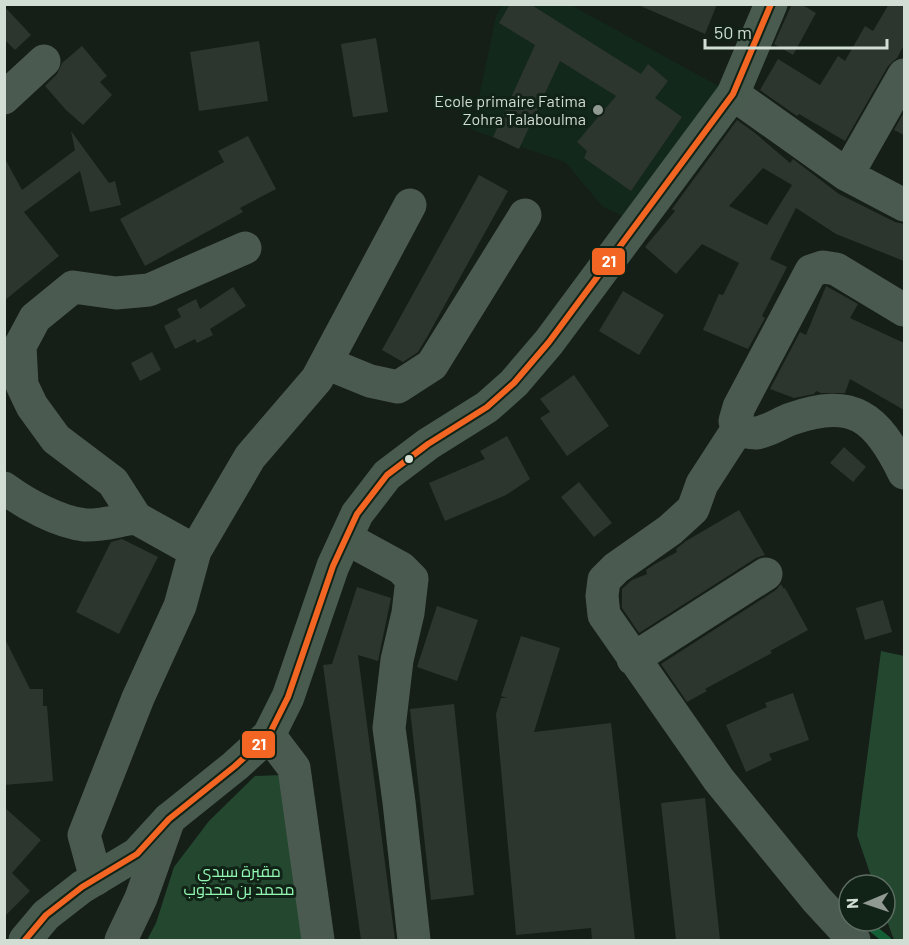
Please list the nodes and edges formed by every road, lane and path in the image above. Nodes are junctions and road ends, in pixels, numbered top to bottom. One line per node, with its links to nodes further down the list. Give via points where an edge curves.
1 (771, 4): 4 (main road)
2 (44, 61): 5 (street)
3 (904, 75): 6 (street)
4 (733, 94): 6 (street); 17 (main road, via 549,342 514,383 487,407 387,475 357,514)
5 (4, 98)
6 (847, 175): 7 (street)
7 (904, 205)
8 (410, 206): 12 (street)
9 (525, 215): 12 (street, via 432,365 398,387 370,381)
10 (245, 248): 16 (street, via 149,290 116,293 73,287 35,318 20,346 22,386 32,406 56,439 113,482)
11 (904, 310): 13 (street, via 836,269 823,267 811,272 739,407)
12 (326, 363): 18 (street, via 317,379 250,457)
13 (737, 430): 14 (street, via 757,433 823,410 853,411 873,425 895,453); 20 (street, via 702,484 693,509 604,580 604,615)
14 (904, 473)
15 (4, 488): 16 (street, via 53,516 86,525)
16 (136, 518): 18 (street)
17 (346, 538): 21 (main road, via 288,697); 27 (street, via 401,568 412,579 388,728)
18 (195, 551): 23 (street, via 180,606 138,698 84,835)
19 (766, 574): 20 (street)
20 (633, 659): 28 (street, via 718,780)
21 (269, 735): 22 (main road); 26 (street, via 294,768)
22 (169, 819): 23 (main road, via 137,854); 25 (street, via 141,898)
23 (96, 879): 24 (main road, via 46,915)
24 (25, 940)
25 (121, 940)
26 (318, 940)
27 (414, 940)
28 (854, 940)

